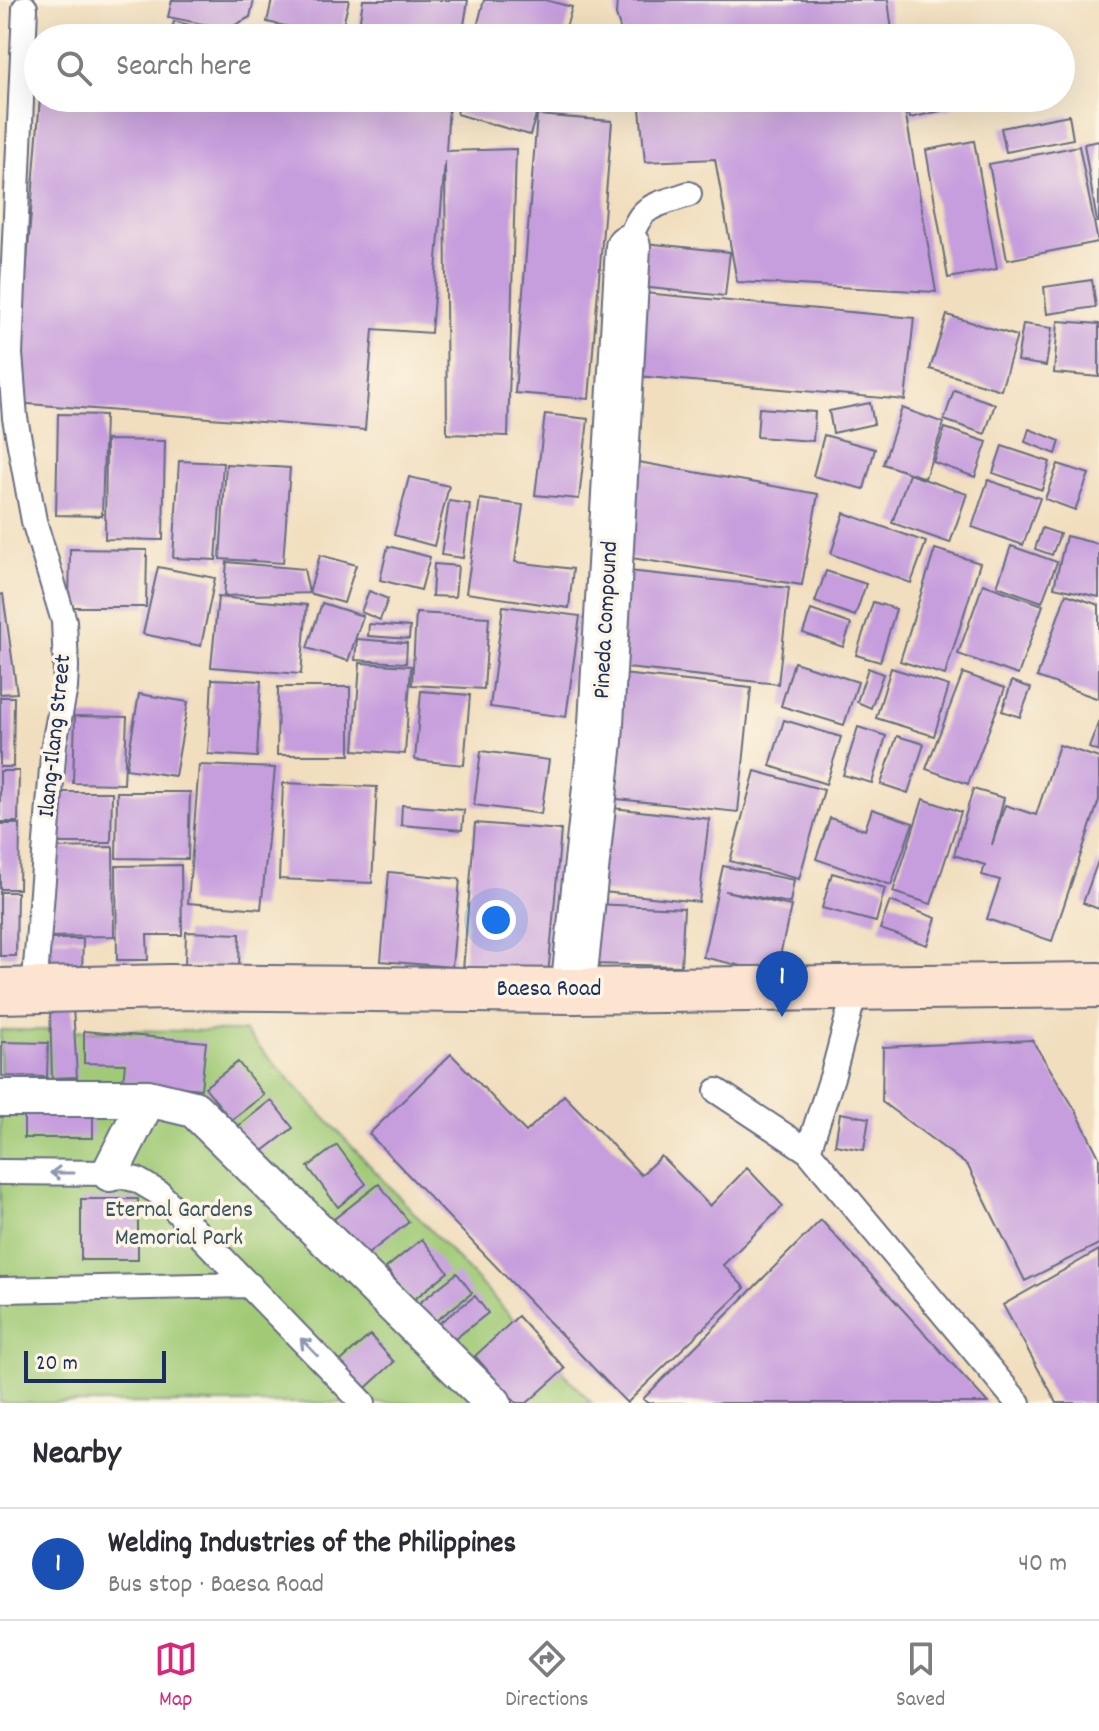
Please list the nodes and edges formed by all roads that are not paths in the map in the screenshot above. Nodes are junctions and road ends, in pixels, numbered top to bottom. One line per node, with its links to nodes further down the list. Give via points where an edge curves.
1 (25, 8): 2 (lane, Ilang-Ilang Street)
2 (24, 24)
3 (24, 31): 8 (lane, Ilang-Ilang Street, via 10,354 15,418 34,521 64,621 66,667)
4 (689, 194): 5 (lane, via 646,209 633,226)
5 (628, 247): 9 (street, Pineda Compound, via 600,741)
6 (1099, 985): 7 (main road, Baesa Road)
7 (856, 987): 9 (main road, Baesa Road); 13 (lane)
8 (17, 991): 9 (main road, Baesa Road)
9 (573, 991)
10 (717, 1091): 13 (lane)
11 (0, 1098): 12 (street)
12 (148, 1098): 15 (street); 19 (street, via 194,1109)
13 (808, 1151): 20 (lane)
14 (0, 1172): 15 (lane, one-way to 14)
15 (110, 1173): 16 (lane, via 159,1193)
16 (250, 1285): 17 (lane); 18 (lane, one-way to 16)
17 (0, 1290)
18 (363, 1403)
19 (493, 1403)
20 (1018, 1403)

